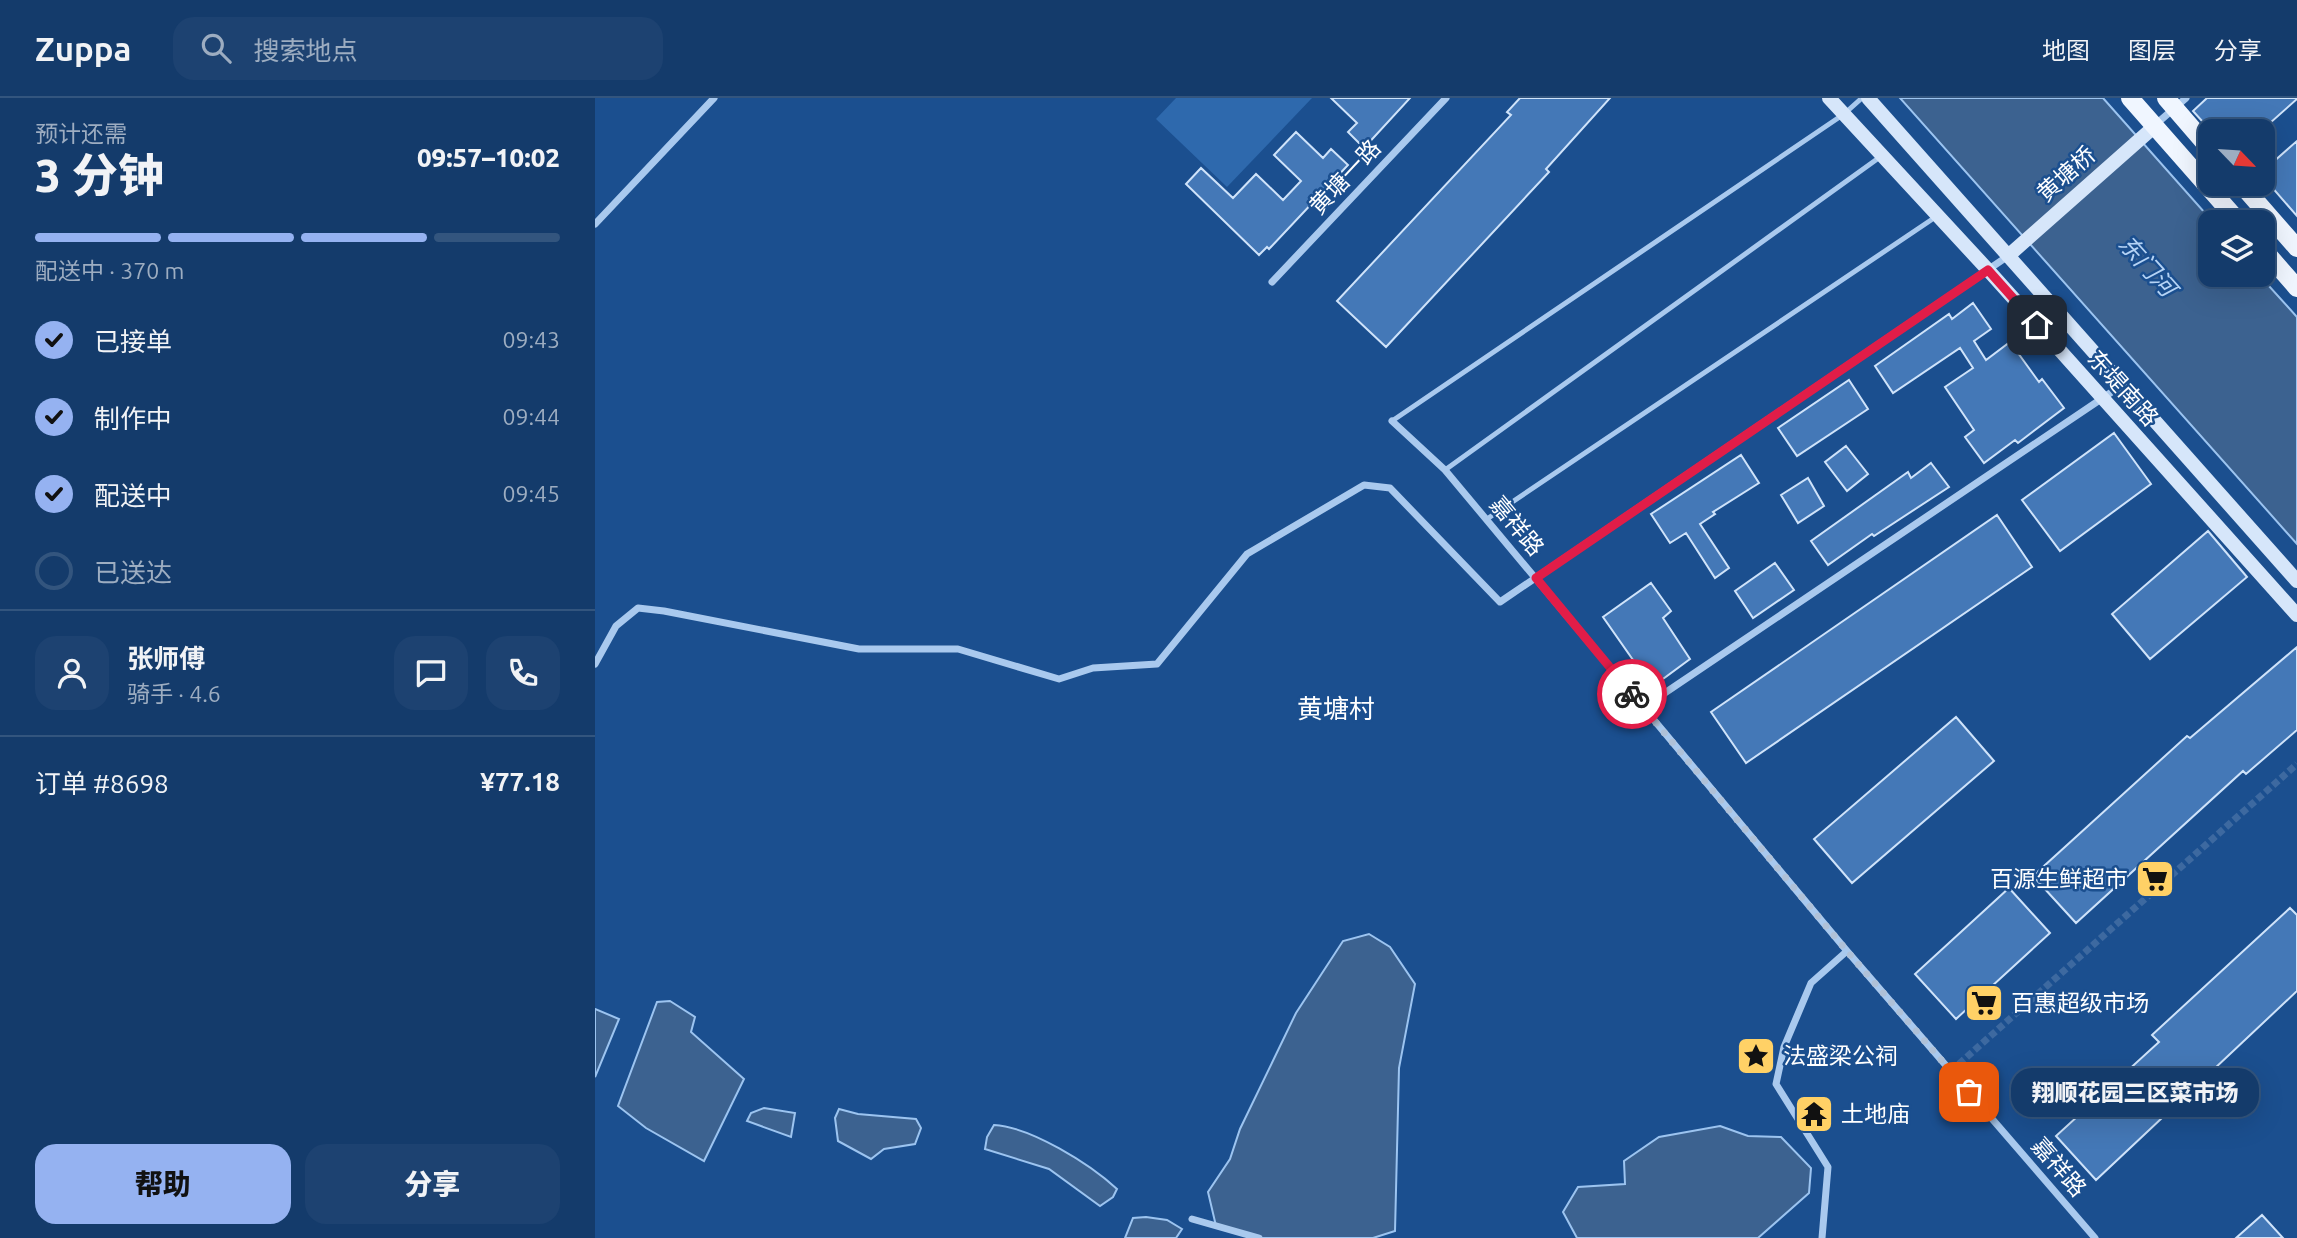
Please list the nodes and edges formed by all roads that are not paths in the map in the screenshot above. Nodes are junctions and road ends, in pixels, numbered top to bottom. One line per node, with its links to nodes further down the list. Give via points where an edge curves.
1 (714, 98): 15 (street)
2 (1446, 98): 20 (street, 黄塘一路)
3 (1829, 98): 8 (main road, 东堤南路)
4 (1862, 98): 8 (lane)
5 (1868, 98): 17 (main road, 东堤南路)
6 (2130, 98): 9 (main road)
7 (2175, 101): 9 (street); 10 (main road)
8 (1844, 114): 11 (main road, 东堤南路); 24 (lane)
9 (2154, 126): 13 (main road); 17 (main road, 黄塘桥)
10 (2198, 133)
11 (1882, 156): 14 (main road, 东堤南路); 25 (lane)
12 (2252, 196): 16 (main road)
13 (2228, 210)
14 (1938, 216): 19 (main road, 东堤南路); 26 (lane)
15 (595, 223)
16 (2297, 248)
17 (2008, 256): 19 (street); 22 (main road, 东堤南路)
18 (2275, 263): 21 (main road)
19 (1988, 270): 23 (main road, 东堤南路); 27 (street)
20 (1272, 282)
21 (2297, 288)
22 (2123, 384): 23 (street); 28 (main road, 东堤南路)
23 (2102, 398): 29 (main road, 东堤南路); 31 (street)
24 (1392, 421): 25 (street, 嘉祥路)
25 (1445, 470): 26 (street, 嘉祥路)
26 (1487, 520): 27 (street, 嘉祥路)
27 (1536, 578): 30 (street, via 1500,602 1390,488 1364,485 1247,554 1157,664 1093,667 1059,679 958,649 859,649 638,608 616,626); 31 (street, 嘉祥路)
28 (2297, 581)
29 (2297, 615)
30 (595, 664)
31 (1644, 707): 32 (street, 嘉祥路)
32 (1847, 951): 35 (street, via 1811,982 1784,1047 1776,1084 1828,1167); 36 (street, 嘉祥路)
33 (1192, 1219): 34 (street)
34 (1259, 1238)
35 (1822, 1238)
36 (2095, 1238)

